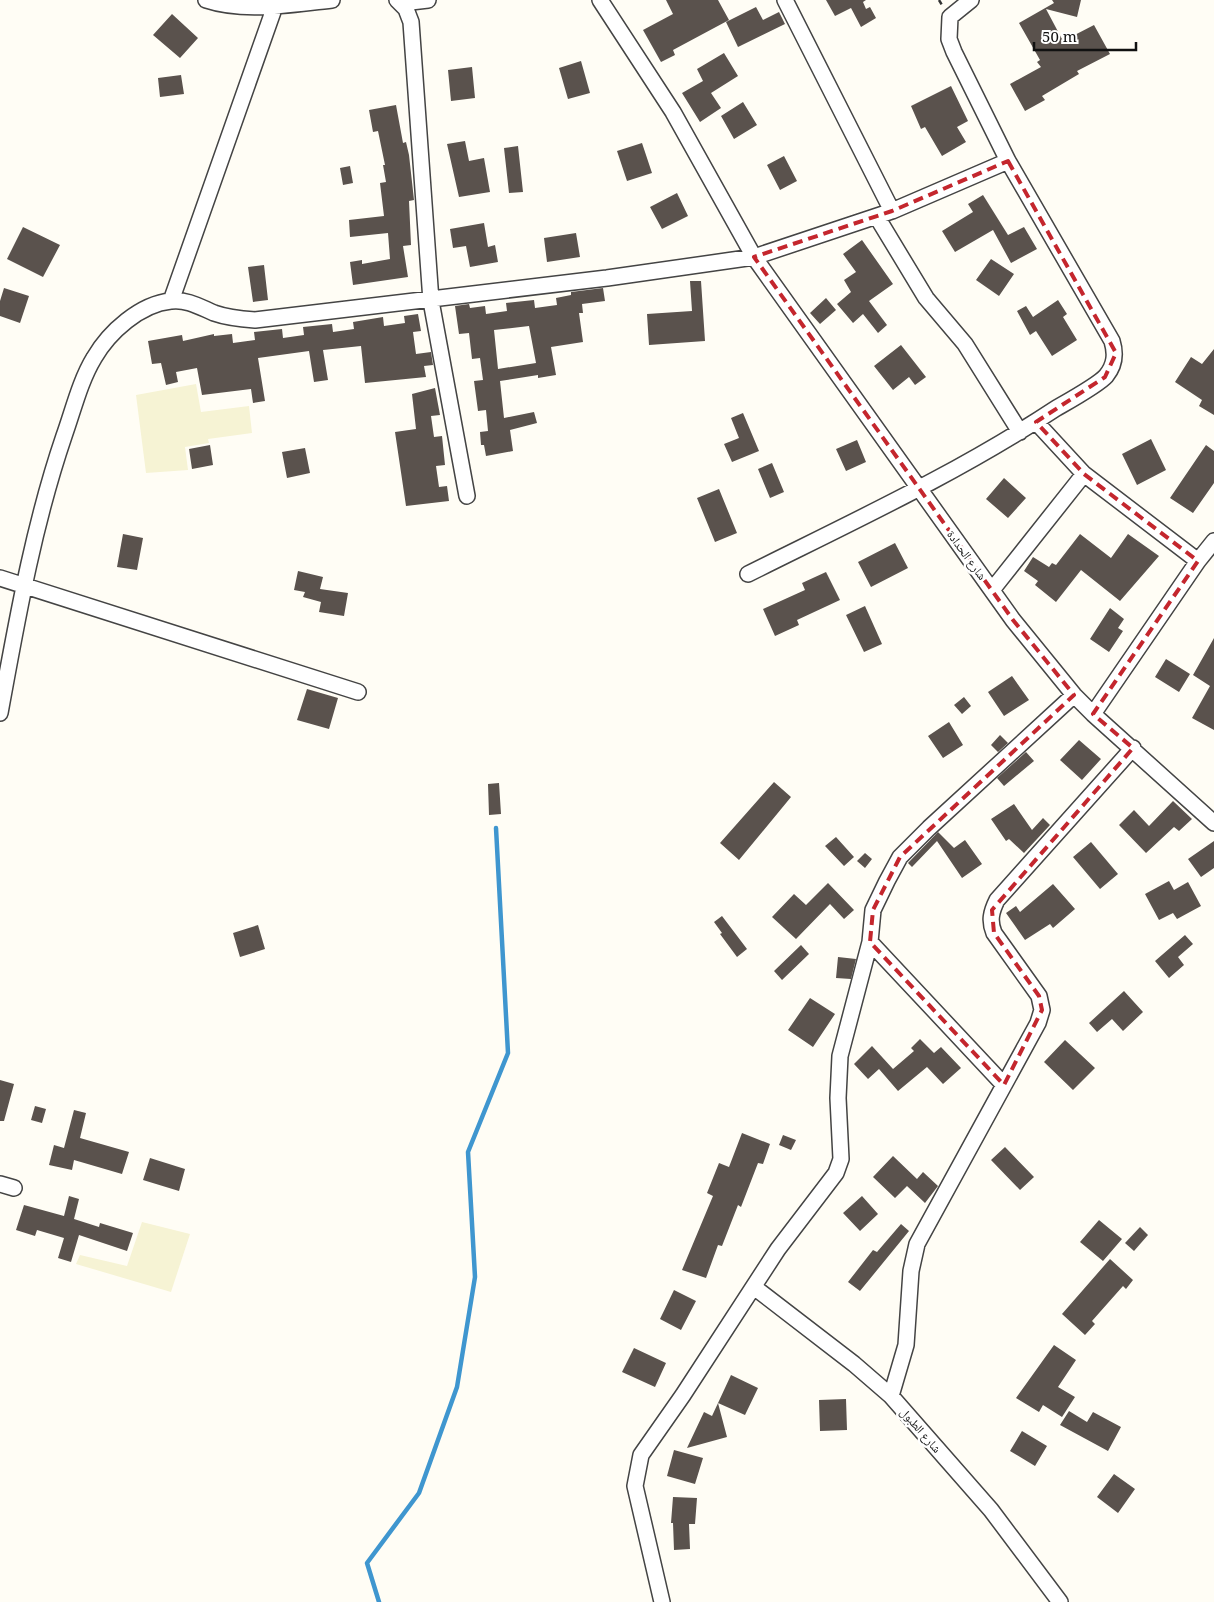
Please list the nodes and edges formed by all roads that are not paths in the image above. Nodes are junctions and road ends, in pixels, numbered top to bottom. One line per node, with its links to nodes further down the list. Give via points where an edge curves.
1 (206, 0): 8 (street, via 231,5)
2 (332, 0): 8 (street)
3 (428, 0): 7 (street)
4 (600, 0): 12 (street, شارع الحدادة, via 673,112)
5 (785, 0): 10 (street)
6 (971, 0): 9 (street, via 950,17 949,39)
7 (400, 2): 14 (street, via 411,22)
8 (275, 6): 13 (street)
9 (1008, 161): 10 (street); 15 (street, via 1116,353 1105,377)
10 (892, 211): 11 (street)
11 (877, 216): 12 (street); 16 (street, via 922,292 965,344)
12 (754, 257): 14 (street); 18 (street, شارع الحدادة)
13 (171, 301): 14 (street, via 192,302 233,318 255,320); 24 (street, via 142,310 120,327 94,358 76,400 48,484)
14 (431, 301): 19 (street)
15 (1036, 422): 16 (street); 17 (street)
16 (1020, 432): 18 (street)
17 (1084, 474): 21 (street); 25 (street)
18 (920, 489): 22 (street); 25 (street, شارع الحدادة)
19 (467, 496)
20 (1214, 541): 21 (street)
21 (1198, 561): 29 (street)
22 (748, 574)
23 (0, 578): 24 (street)
24 (23, 585): 26 (street); 28 (street)
25 (992, 590): 27 (street, شارع الحدادة)
26 (358, 692)
27 (1074, 695): 29 (street, شارع الحدادة); 32 (street, via 900,857 873,910)
28 (0, 713)
29 (1093, 714): 30 (street, شارع الحدادة)
30 (1133, 748): 31 (street, شارع الحدادة); 33 (street, via 997,900 992,910 990,923 994,933 1039,996 1042,1010)
31 (1214, 824)
32 (870, 942): 33 (street); 34 (street, via 840,1056 841,1159 836,1173 798,1221)
33 (1004, 1085): 35 (street, via 917,1244 910,1271 906,1345)
34 (754, 1286): 35 (street, شارع الطبول); 36 (street, via 640,1455 635,1486)
35 (891, 1396): 37 (street, شارع الطبول, via 991,1510)
36 (662, 1602)
37 (1060, 1602)

